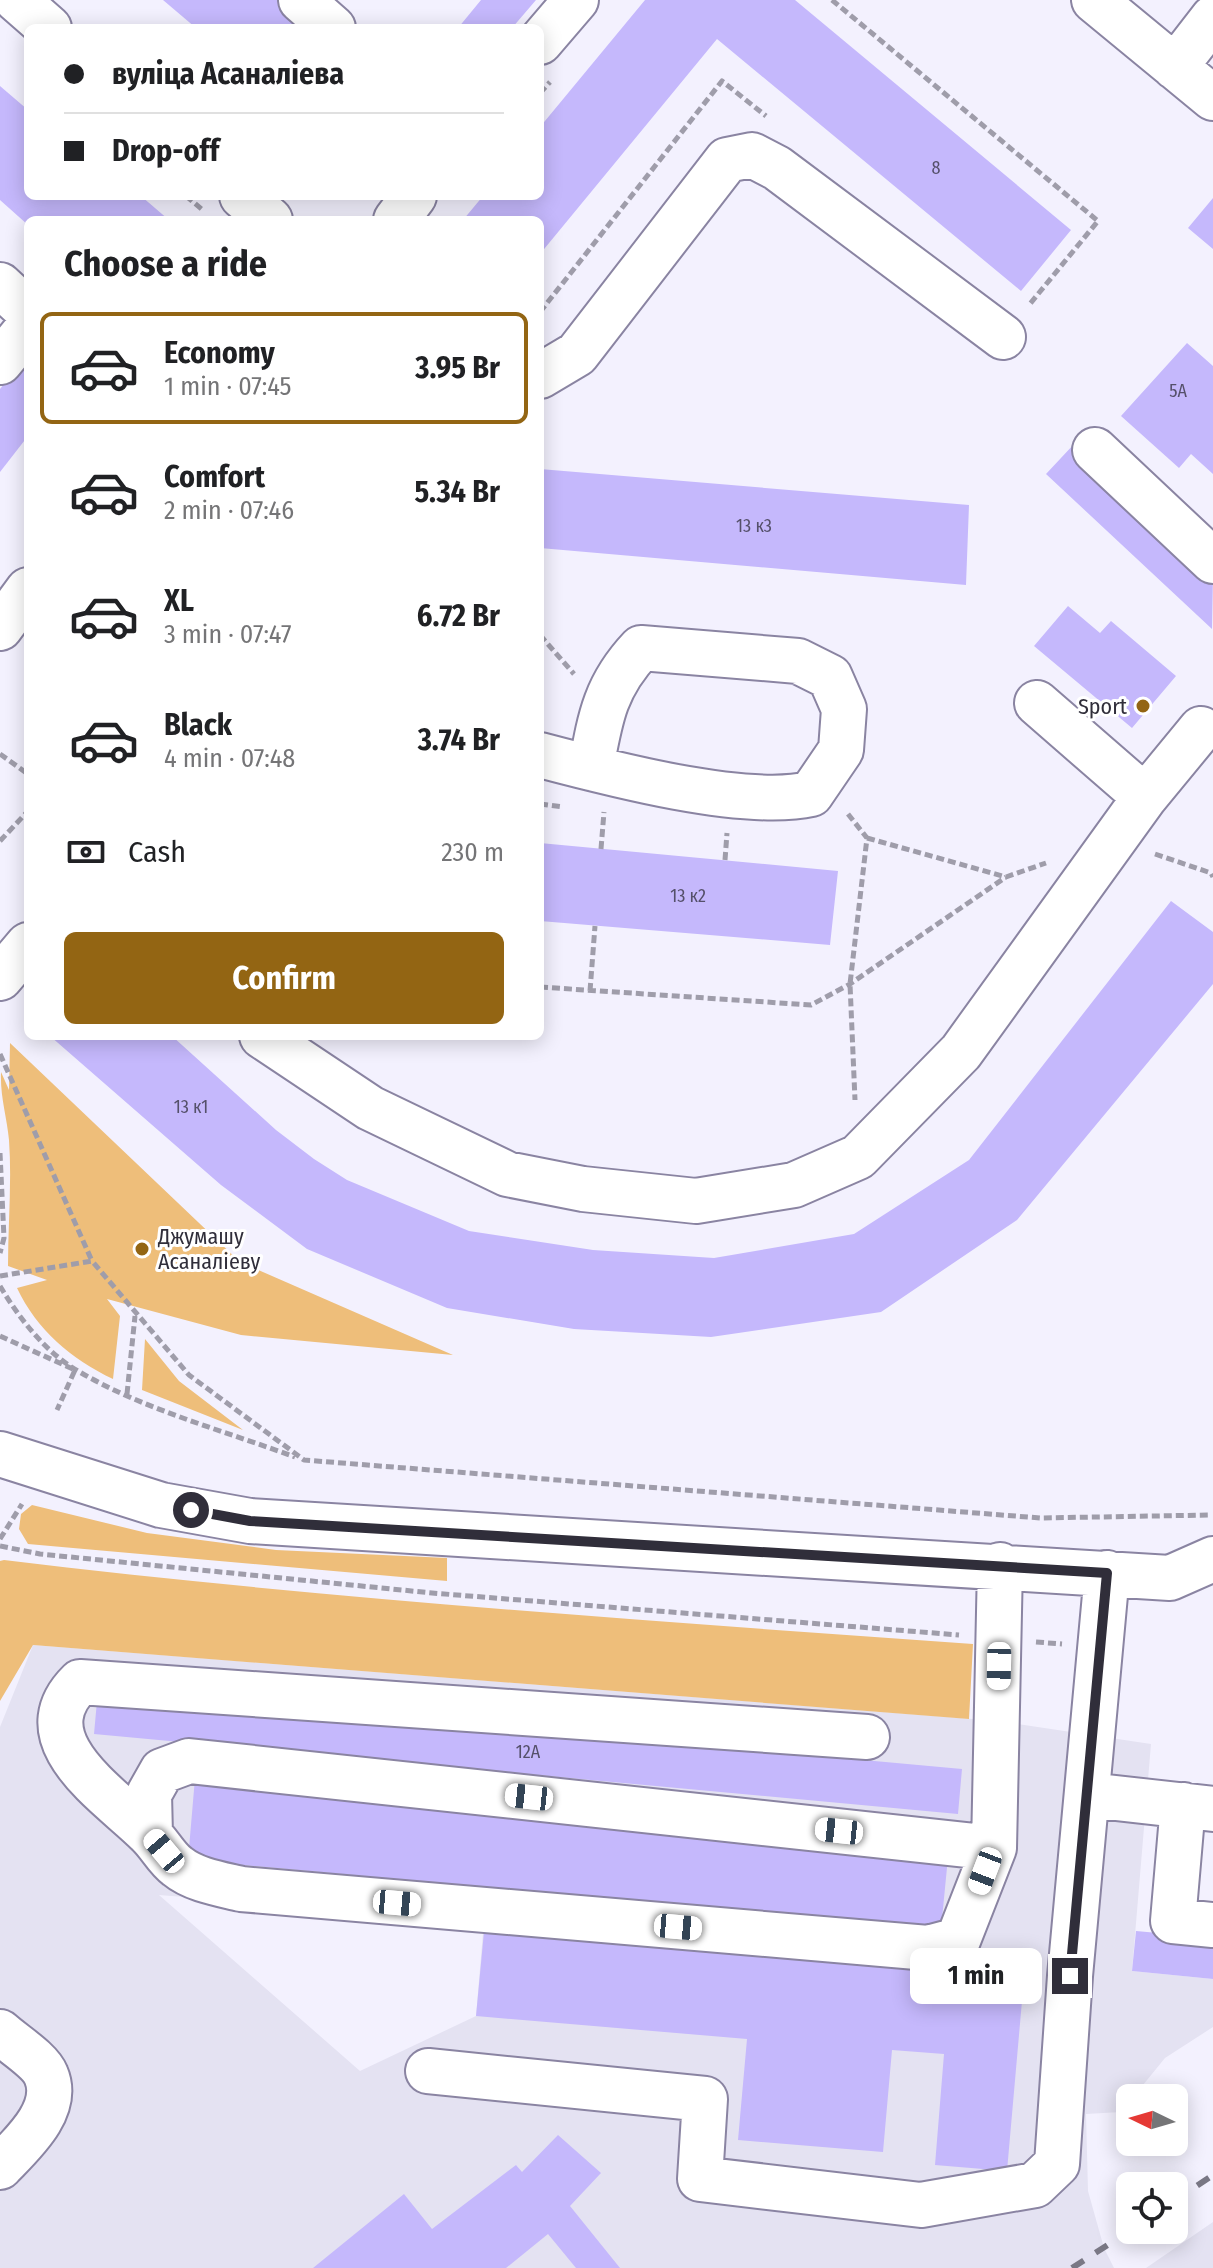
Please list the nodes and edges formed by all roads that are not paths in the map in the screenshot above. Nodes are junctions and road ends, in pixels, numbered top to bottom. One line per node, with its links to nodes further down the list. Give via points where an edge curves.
1 (17, 0): 6 (street)
2 (301, 0): 7 (street)
3 (576, 0): 8 (street)
4 (1094, 0): 9 (street)
5 (1213, 18): 9 (street)
6 (44, 24)
7 (328, 24)
8 (544, 37)
9 (1175, 67): 10 (street)
10 (1213, 98)
11 (247, 200): 12 (street)
12 (265, 216)
13 (0, 285): 14 (street)
14 (24, 307)
15 (24, 333): 17 (street)
16 (1003, 337): 18 (street, via 777,168 752,155 727,160 577,354)
17 (0, 362)
18 (544, 374)
19 (1095, 450): 20 (street)
20 (1213, 561)
21 (24, 595): 22 (street)
22 (0, 628)
23 (1037, 703): 27 (street)
24 (1201, 729): 27 (street)
25 (544, 756): 26 (street)
26 (591, 768): 26 (street, via 602,706 621,670 641,648 798,661 830,677 844,709 841,750 811,794 795,798 732,795)
27 (1145, 797): 30 (street, via 961,1052 858,1157 794,1185 696,1201 583,1189 507,1174 370,1108)
28 (24, 950): 29 (street)
29 (0, 978)
30 (268, 1040)
31 (0, 1454): 33 (street, via 161,1505 250,1521)
32 (1213, 1559): 34 (street, via 1170,1578)
33 (1000, 1565): 34 (street); 39 (street)
34 (1107, 1573): 36 (street)
35 (867, 1737): 38 (street, via 80,1682 65,1696 59,1715 64,1737 82,1774)
36 (1089, 1795): 37 (street); 42 (street, via 1057,2164 1035,2185 921,2205 700,2179 705,2099)
37 (1198, 1807): 40 (street, via 1173,1921)
38 (150, 1835): 39 (street, via 149,1794 162,1771 189,1761); 39 (street, via 177,1867 241,1889 928,1948 958,1940)
39 (994, 1848)
40 (1213, 1925)
41 (0, 2032): 43 (street, via 46,2073 49,2090 29,2137)
42 (428, 2071)
43 (0, 2167)

